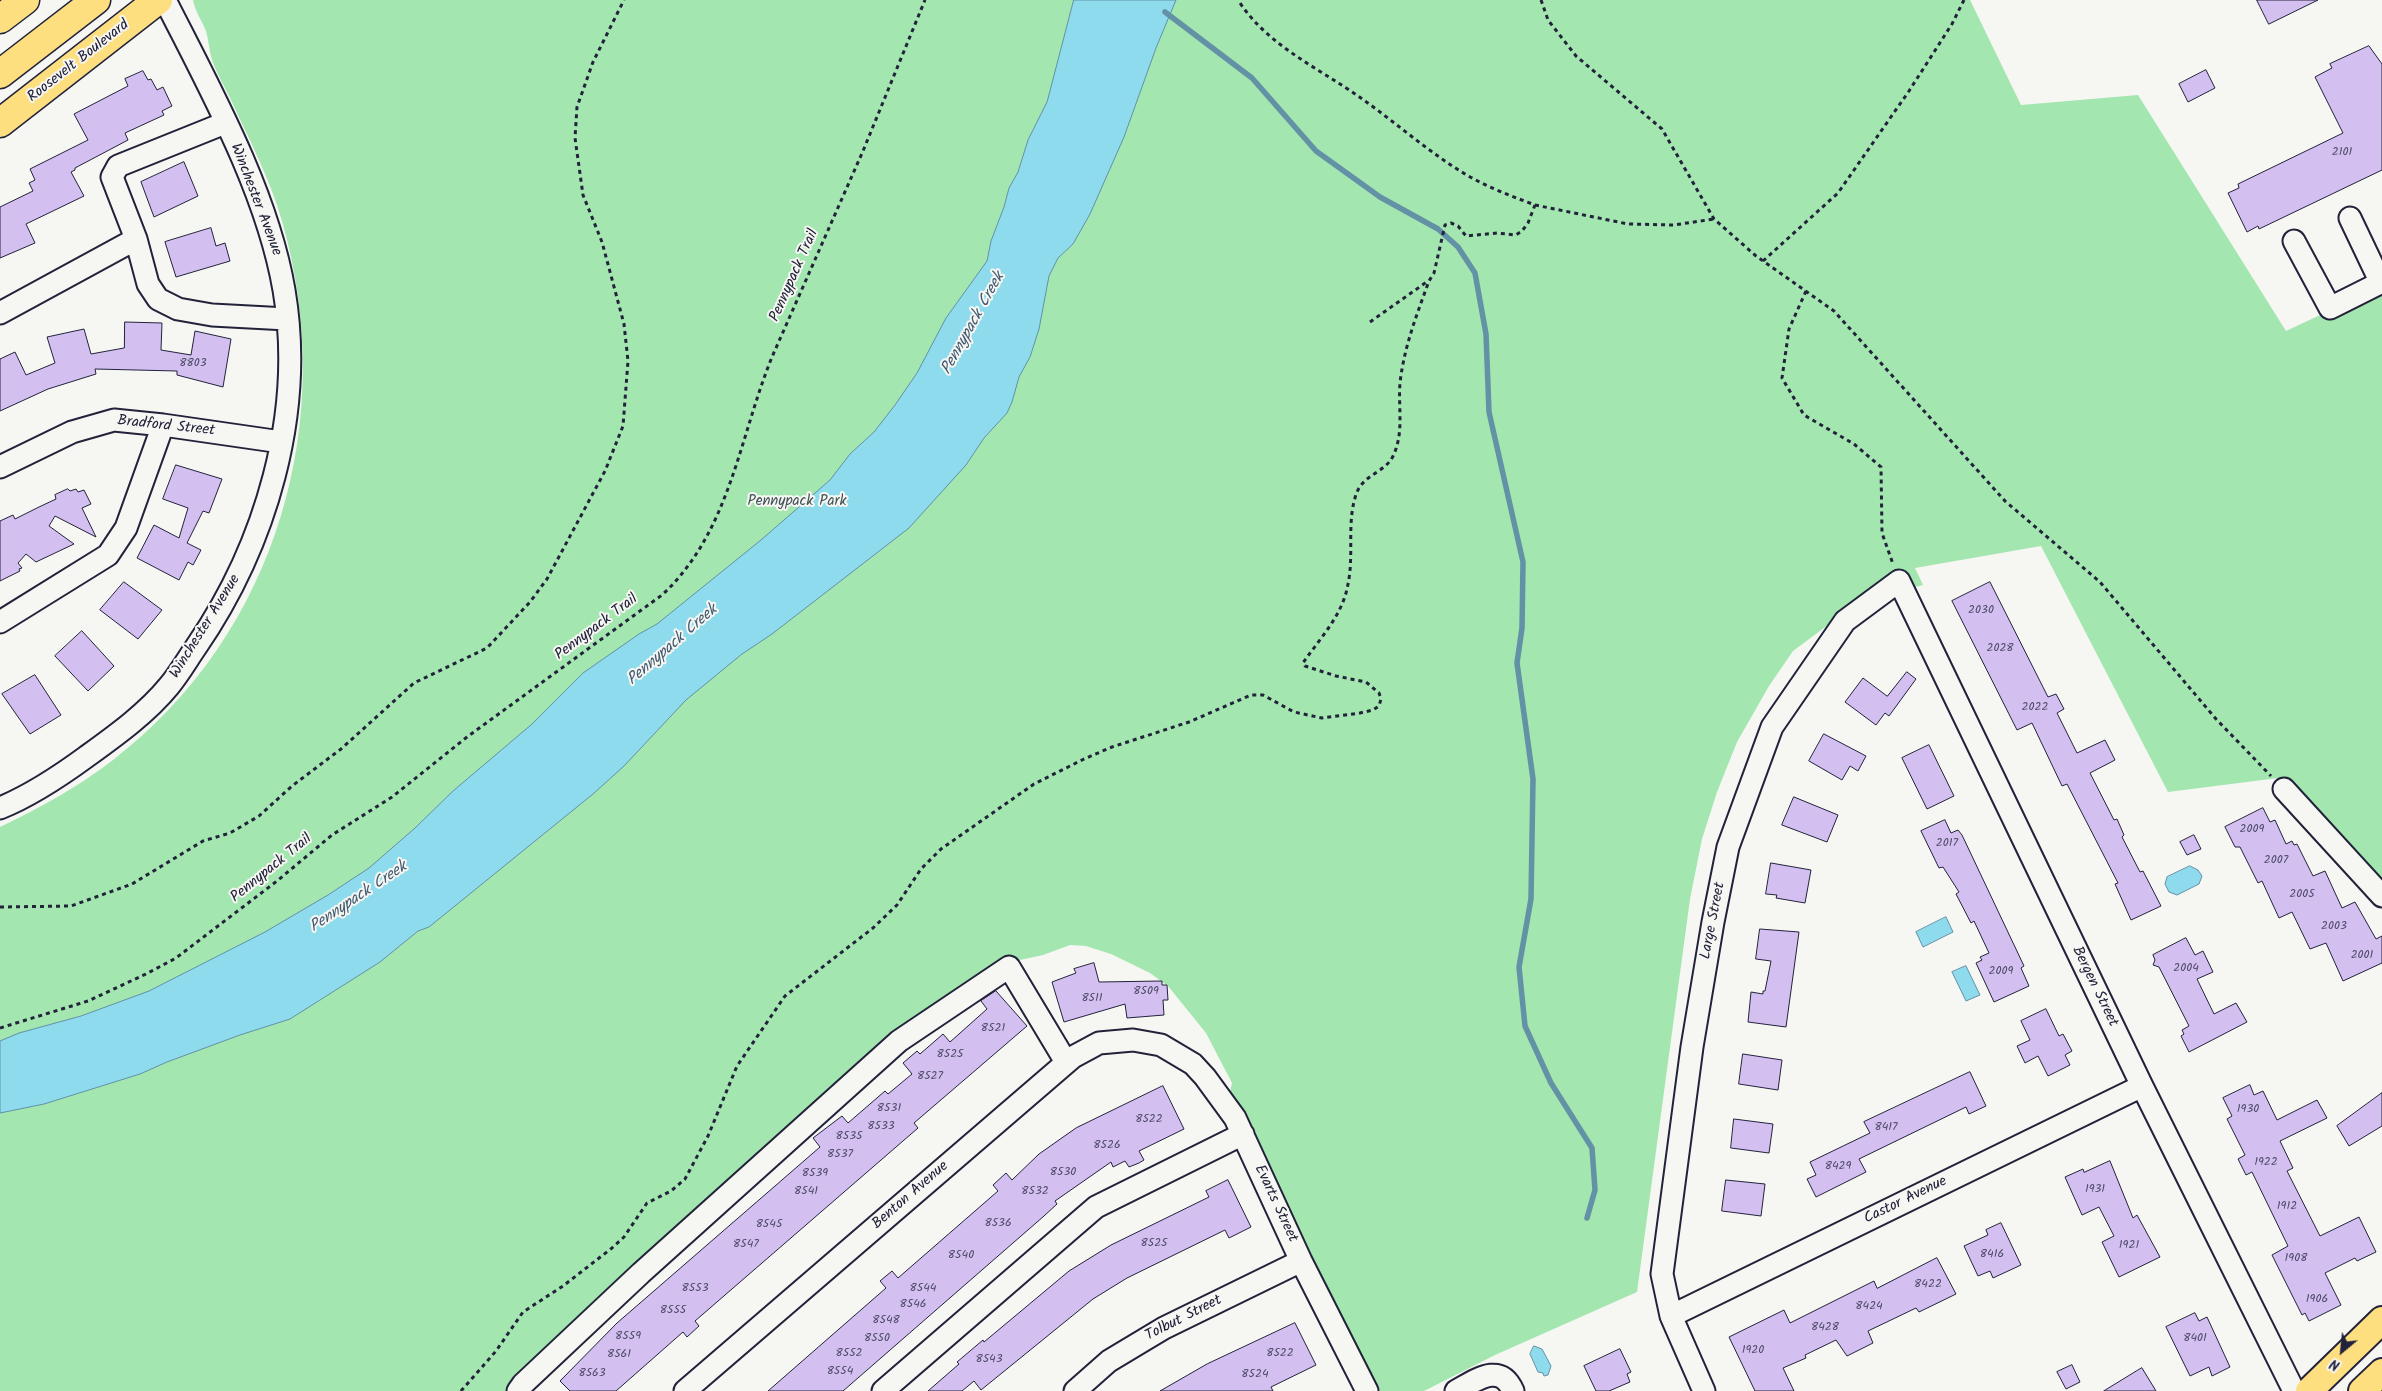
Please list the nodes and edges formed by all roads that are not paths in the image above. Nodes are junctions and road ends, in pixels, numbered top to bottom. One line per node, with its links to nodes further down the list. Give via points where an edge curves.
1 (25, 0): 5 (highway)
2 (96, 0): 6 (highway)
3 (158, 0): 7 (highway, Roosevelt Boulevard)
4 (165, 0): 8 (street, Winchester Avenue)
5 (0, 19)
6 (0, 74)
7 (0, 123)
8 (225, 123): 10 (street, via 118,166 112,177); 14 (street, Winchester Avenue, via 274,241)
9 (2350, 218): 12 (street)
10 (136, 239): 13 (street); 14 (street, via 148,284 158,300 178,309 212,315)
11 (2294, 242): 12 (street, via 2330,308)
12 (2382, 282)
13 (0, 313)
14 (287, 318): 16 (street, Winchester Avenue, via 288,390)
15 (163, 425): 16 (street, Bradford Street); 17 (street, Bradford Street, via 114,420 88,426); 19 (street, via 126,528 108,556)
16 (281, 442): 21 (street, Winchester Avenue, via 268,503 242,570 170,686 126,728 71,769)
17 (0, 467)
18 (1898, 581): 25 (street, Bergen Street); 28 (street, Large Street, via 1845,621 1772,727 1728,847 1692,1047 1662,1274)
19 (0, 622)
20 (2284, 789): 22 (street)
21 (0, 808)
22 (2382, 896)
23 (1154, 1044): 24 (street, Benton Avenue, via 1132,1040 1099,1043); 26 (street, Evarts Street, via 1193,1064 1236,1118)
24 (1066, 1062): 32 (street, via 1009,967 899,1041 641,1273); 33 (street, Benton Avenue)
25 (2142, 1086): 28 (street, Castor Avenue); 39 (street, Bergen Street)
26 (1243, 1134): 27 (street, Evarts Street); 34 (street, via 1096,1207)
27 (1301, 1261): 31 (street, Evarts Street); 35 (street, Tolbut Street, via 1164,1328 1109,1361)
28 (1671, 1316): 38 (street, Large Street)
29 (2382, 1320): 40 (main road)
30 (2382, 1372): 41 (main road)
31 (1360, 1388)
32 (518, 1391)
33 (685, 1391)
34 (883, 1391)
35 (1075, 1391)
36 (1456, 1391): 37 (street, via 1488,1374 1500,1376)
37 (1513, 1391)
38 (1704, 1391)
39 (2294, 1391)
40 (2309, 1391)
41 (2362, 1391)

